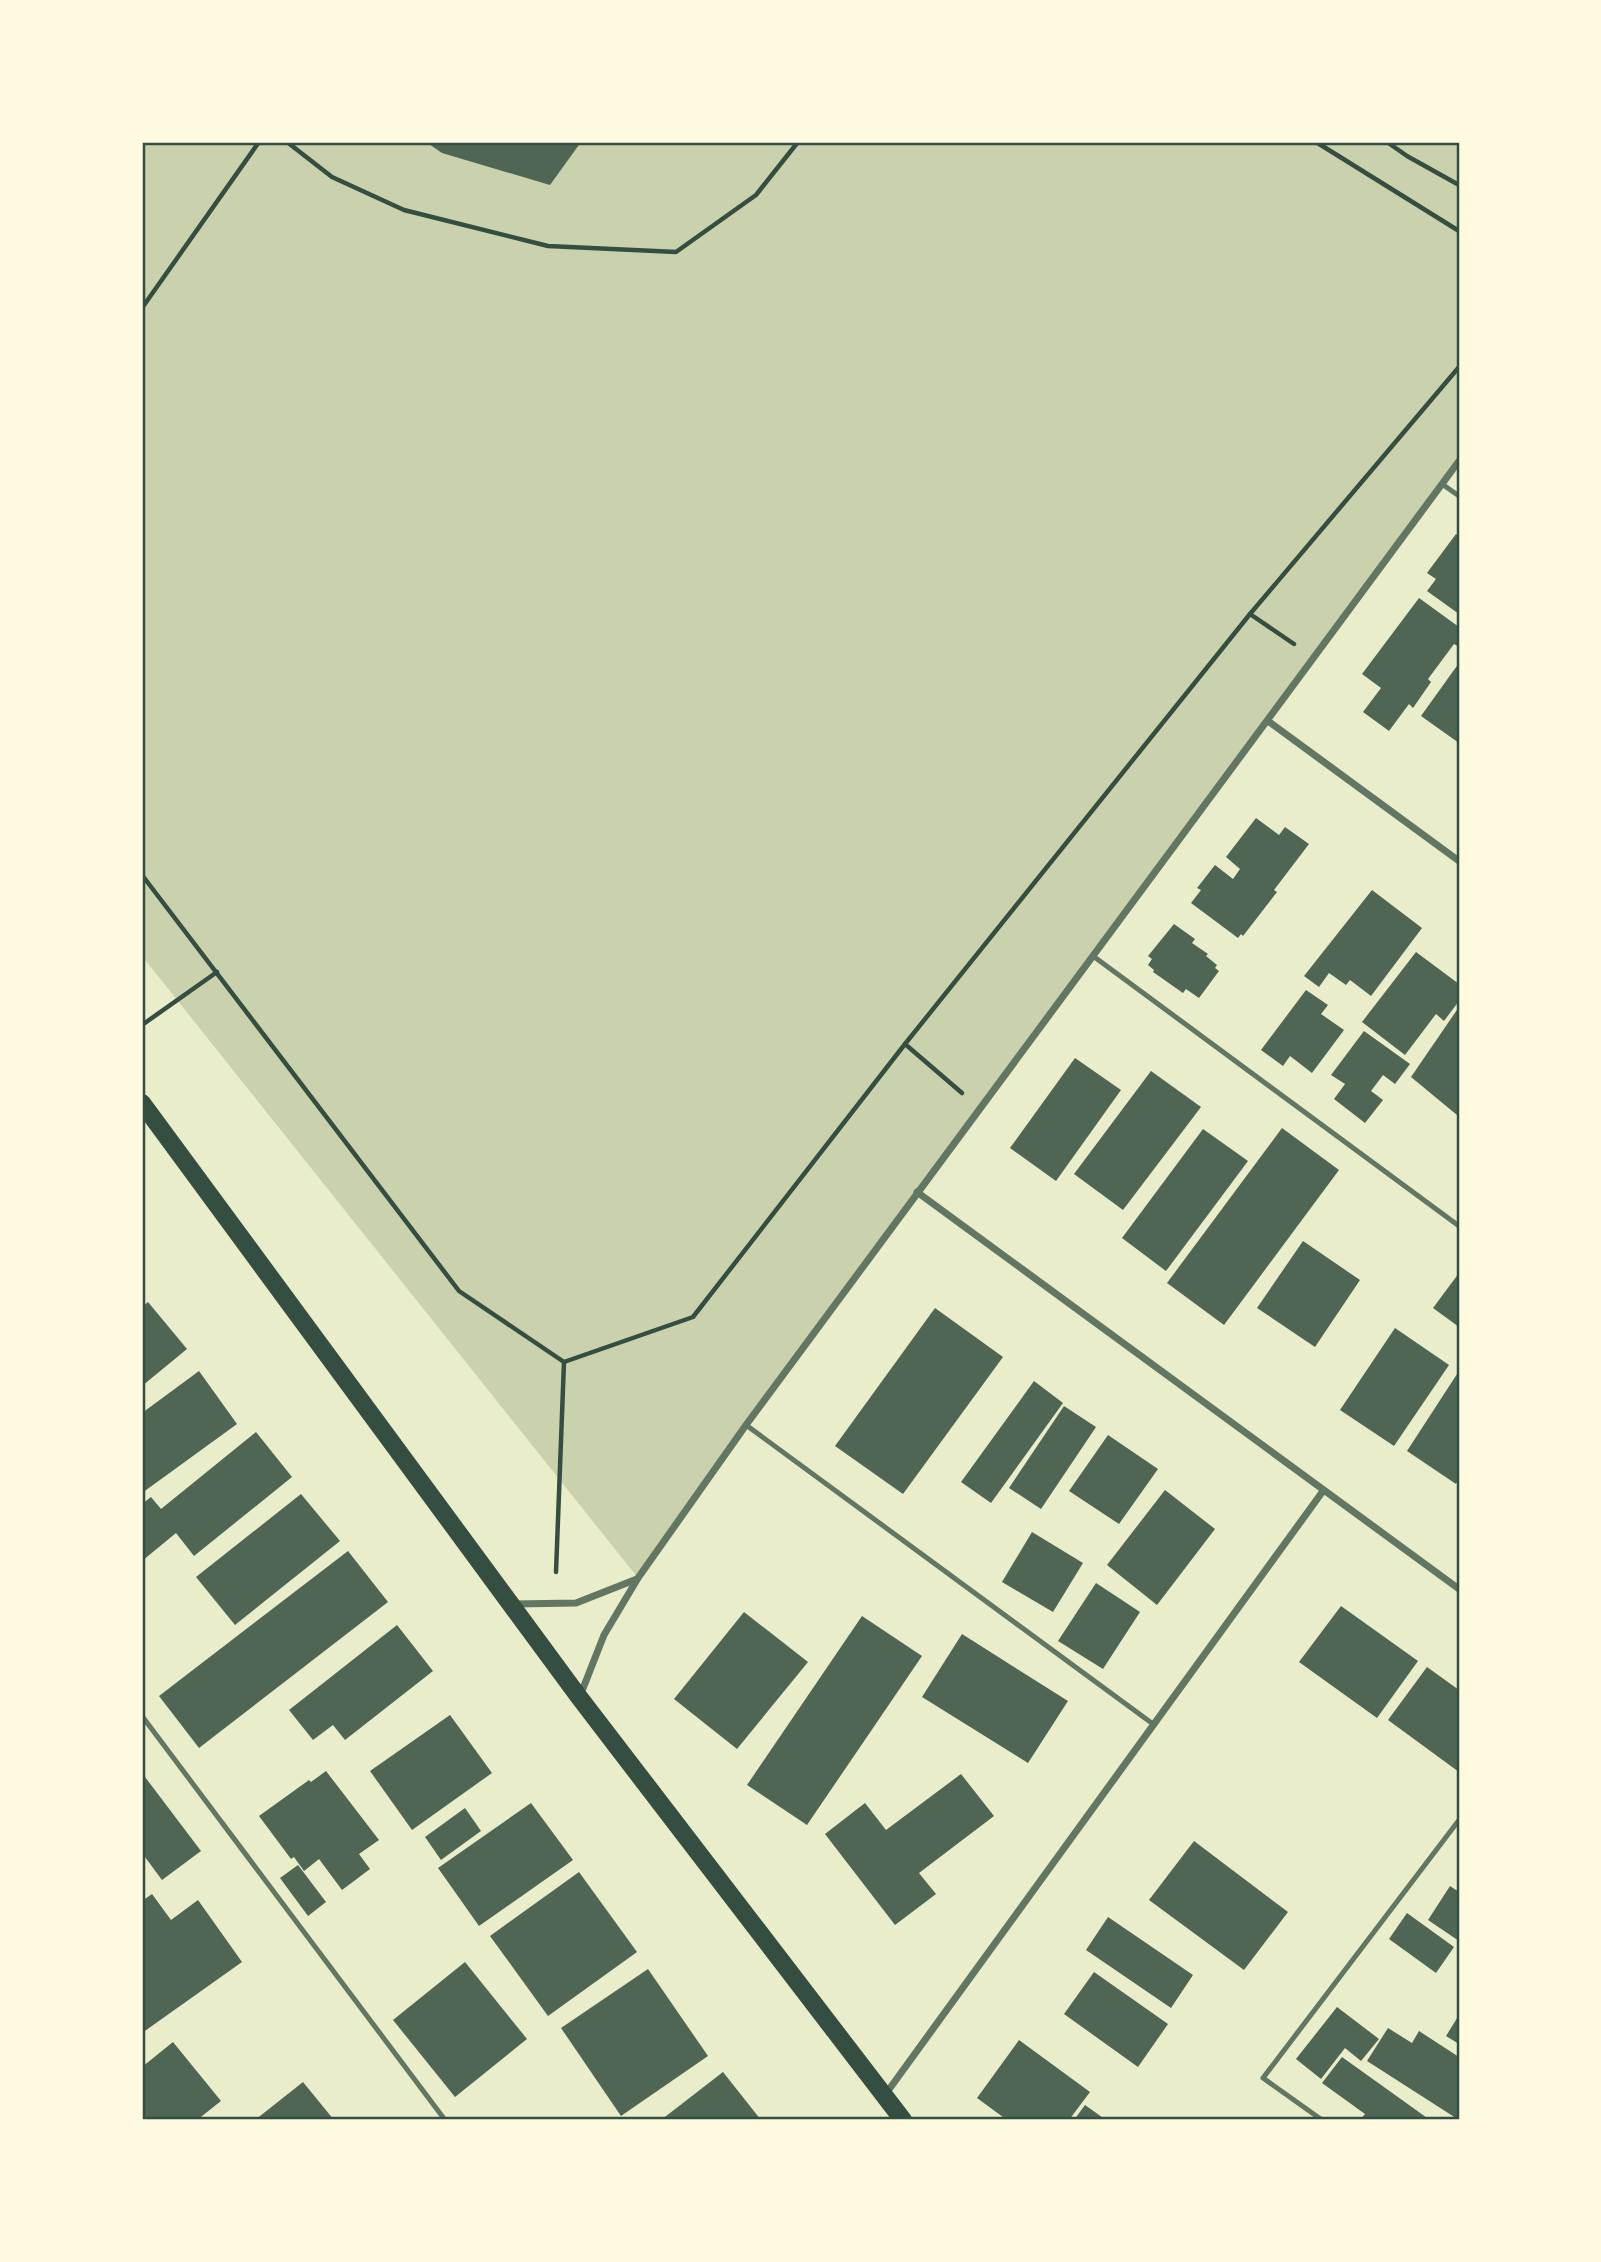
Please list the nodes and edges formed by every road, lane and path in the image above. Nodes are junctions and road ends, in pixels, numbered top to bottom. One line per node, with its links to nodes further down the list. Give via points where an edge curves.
1 (258, 142): 8 (path)
2 (287, 142): 3 (path, via 332,177 404,210 548,246 676,252 756,195)
3 (798, 142)
4 (1316, 142): 7 (path)
5 (1387, 142): 6 (path)
6 (1459, 185)
7 (1459, 231)
8 (142, 307)
9 (1459, 367): 13 (path)
10 (1459, 461): 11 (street)
11 (1442, 484): 12 (lane); 14 (street)
12 (1459, 496)
13 (1250, 614): 14 (path); 21 (path)
14 (1315, 659): 15 (street)
15 (1268, 721): 16 (street); 18 (street)
16 (1459, 861)
17 (142, 875): 19 (path)
18 (1093, 956): 24 (street); 25 (lane)
19 (216, 972): 20 (path); 26 (path, via 459,1291)
20 (142, 1025)
21 (905, 1044): 22 (path); 26 (path, via 693,1317)
22 (969, 1099)
23 (142, 1102): 32 (main road)
24 (917, 1192): 27 (street); 28 (street)
25 (1459, 1226)
26 (564, 1362): 29 (path)
27 (746, 1425): 30 (street); 35 (lane)
28 (1323, 1491): 31 (street); 35 (street)
29 (556, 1572)
30 (638, 1578): 32 (street, via 576,1602); 33 (street, via 604,1635)
31 (1459, 1589)
32 (511, 1604): 33 (main road)
33 (579, 1697): 37 (main road)
34 (142, 1716): 38 (lane)
35 (1153, 1724): 37 (street)
36 (1459, 1820): 40 (lane, via 1263,2078)
37 (884, 2095): 39 (main road)
38 (445, 2120)
39 (903, 2120)
40 (1322, 2120)

